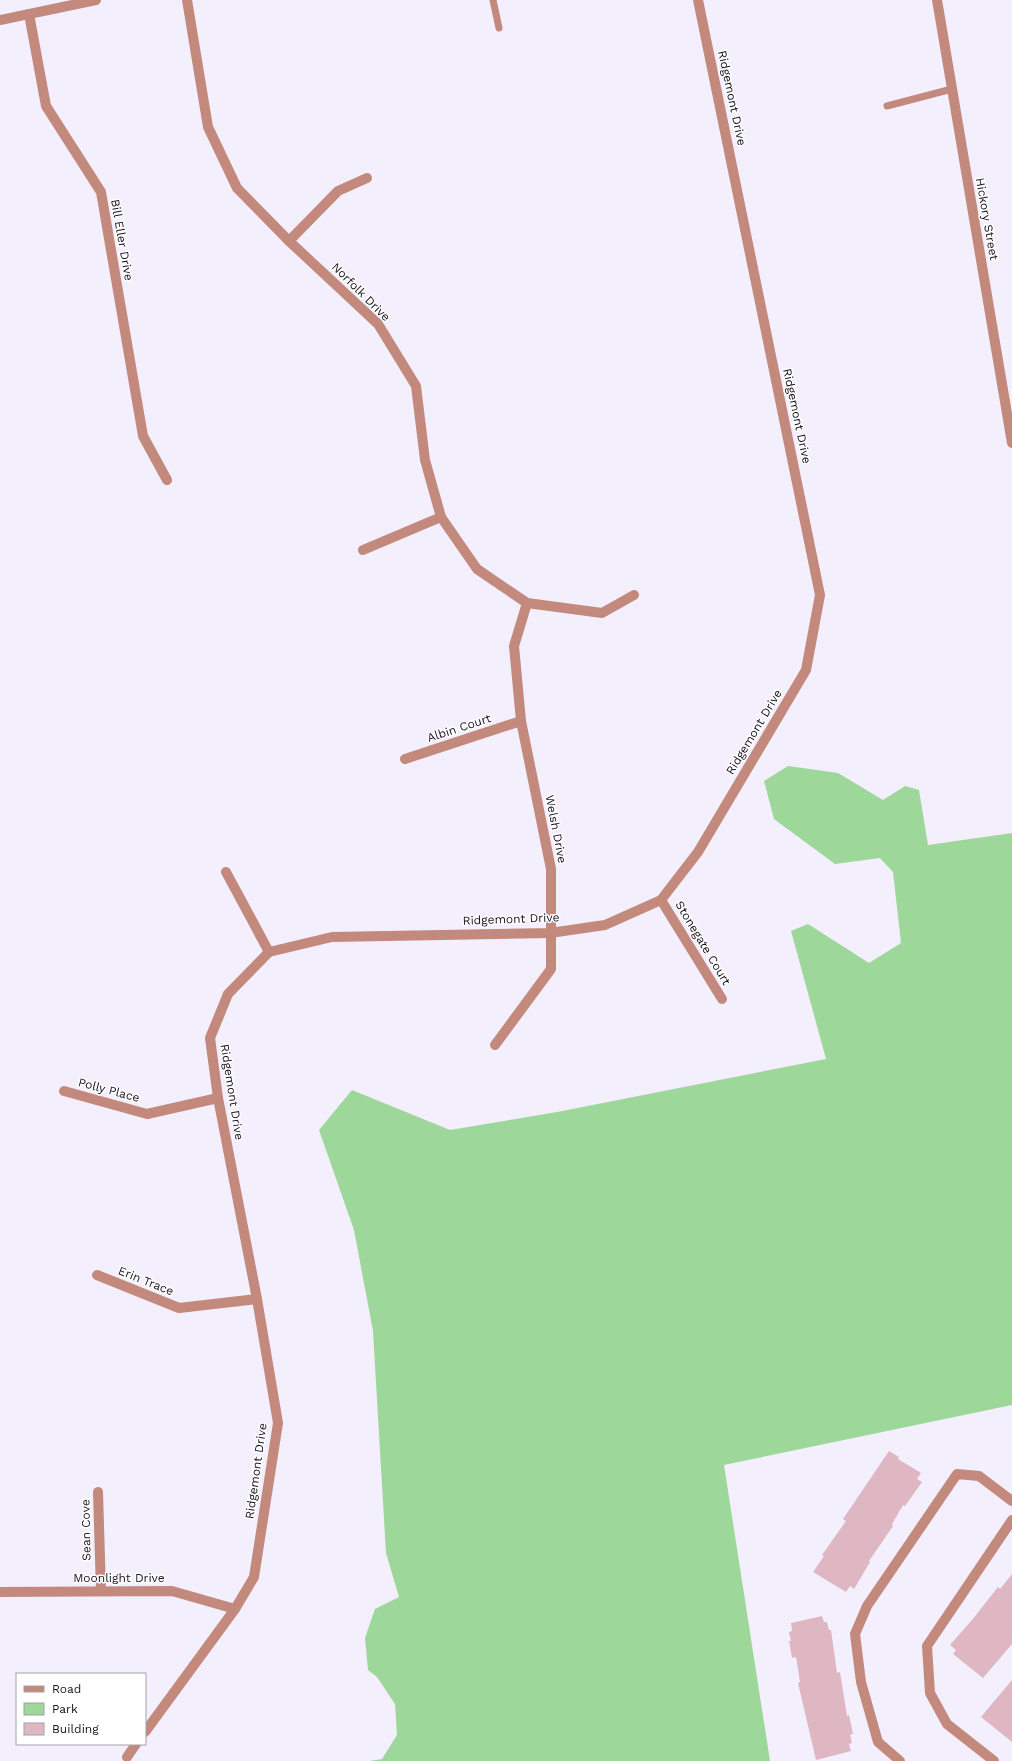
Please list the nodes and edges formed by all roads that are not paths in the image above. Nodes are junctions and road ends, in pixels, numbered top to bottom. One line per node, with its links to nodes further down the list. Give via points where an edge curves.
1 (96, 0): 6 (street)
2 (187, 0): 12 (street, Norfolk Drive, via 208,127 237,188)
3 (493, 0): 8 (lane)
4 (698, 0): 22 (street, Ridgemont Drive, via 820,595 806,670 698,852)
5 (937, 0): 9 (street, Hickory Street)
6 (29, 14): 7 (street); 14 (street, Bill Eller Drive, via 46,106 101,192 143,436)
7 (0, 20)
8 (499, 28)
9 (952, 89): 10 (lane); 13 (street, Hickory Street)
10 (887, 106)
11 (367, 178): 12 (street, via 338,191)
12 (289, 241): 15 (street, Norfolk Drive, via 378,324 416,386 425,460)
13 (1012, 443)
14 (167, 480)
15 (441, 517): 16 (street); 18 (street, Norfolk Drive, via 477,569)
16 (363, 550)
17 (634, 595): 18 (street, Norfolk Drive, via 602,613)
18 (527, 603): 19 (street, Welsh Drive, via 514,646)
19 (521, 721): 20 (street, Albin Court); 23 (street, Welsh Drive, via 551,869)
20 (405, 759)
21 (226, 872): 24 (street)
22 (661, 900): 23 (street, Ridgemont Drive, via 605,925); 25 (street, Stonegate Court)
23 (550, 933): 24 (street, Ridgemont Drive, via 332,937); 26 (street, Welsh Drive, via 550,969)
24 (269, 952): 28 (street, Ridgemont Drive, via 228,994 210,1038)
25 (722, 1000)
26 (495, 1045)
27 (64, 1091): 28 (street, Polly Place, via 147,1114)
28 (218, 1098): 30 (street, Ridgemont Drive)
29 (97, 1275): 30 (street, Erin Trace, via 179,1308)
30 (257, 1298): 36 (street, Ridgemont Drive, via 278,1423 254,1577)
31 (98, 1492): 34 (street, Sean Cove)
32 (1012, 1501): 40 (street, via 979,1476 957,1474 866,1606 855,1634 861,1682 878,1742)
33 (1012, 1520): 41 (street, via 927,1646 930,1693 947,1724)
34 (101, 1591): 35 (street, Moonlight Drive); 36 (street, Moonlight Drive, via 172,1591)
35 (0, 1592)
36 (235, 1609): 37 (street, Ridgemont Drive)
37 (146, 1731)
38 (135, 1745): 39 (street)
39 (127, 1757)
40 (900, 1761)
41 (994, 1761)

